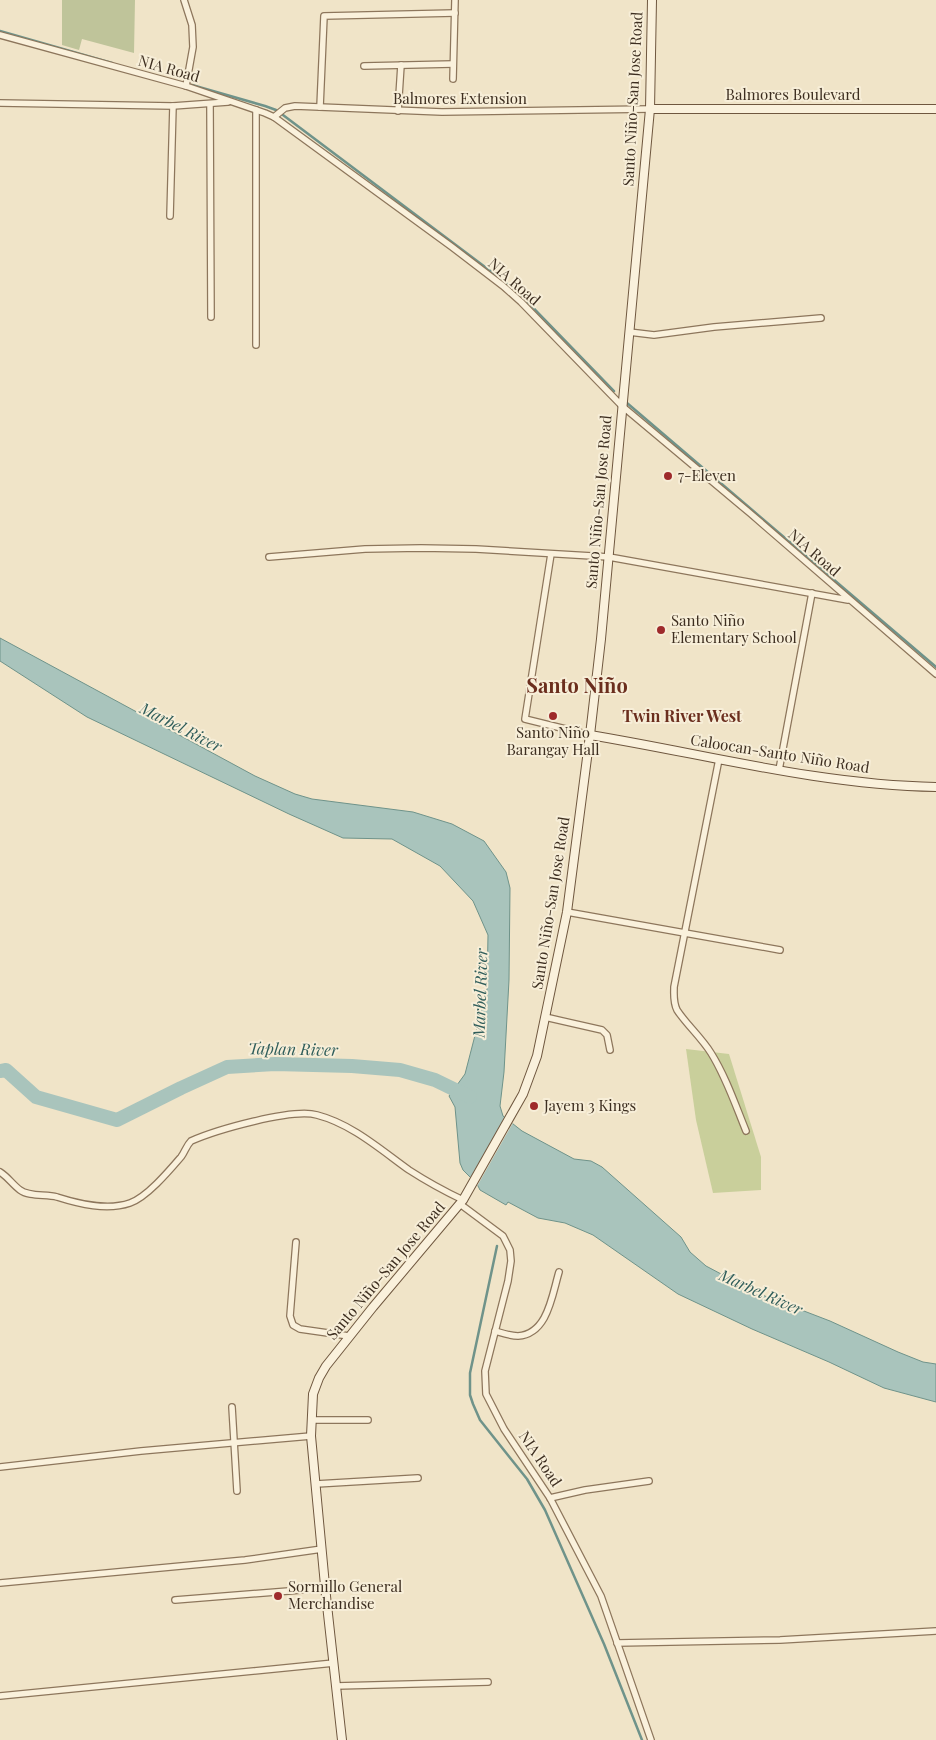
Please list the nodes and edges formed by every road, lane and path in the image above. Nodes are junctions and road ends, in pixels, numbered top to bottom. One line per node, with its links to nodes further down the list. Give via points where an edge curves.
1 (184, 0): 10 (street, via 192,25 192,54)
2 (455, 0): 4 (street)
3 (652, 0): 16 (main road, Santo Niño-San Jose Road)
4 (455, 13): 6 (street); 15 (street, via 324,16)
5 (0, 35): 10 (street, NIA Road)
6 (453, 64): 7 (street); 9 (street)
7 (401, 65): 8 (street); 19 (street)
8 (364, 66)
9 (453, 79)
10 (186, 86): 11 (street, NIA Road)
11 (228, 102): 13 (street); 18 (street, NIA Road)
12 (0, 103): 14 (street)
13 (210, 104): 14 (street); 22 (street)
14 (173, 106): 21 (street)
15 (320, 107): 19 (street, Balmores Extension); 20 (street, Balmores Extension, via 290,106)
16 (650, 109): 17 (main road, Balmores Boulevard); 19 (street, Balmores Extension); 24 (main road, Santo Niño-San Jose Road)
17 (936, 109)
18 (256, 110): 20 (street, NIA Road); 25 (street)
19 (398, 111)
20 (274, 117): 26 (street, NIA Road, via 503,286)
21 (170, 216)
22 (211, 316)
23 (821, 318): 24 (street, via 654,335)
24 (629, 332): 26 (main road, Santo Niño-San Jose Road)
25 (256, 345)
26 (622, 406): 29 (main road, Santo Niño-San Jose Road); 31 (street, NIA Road)
27 (551, 554): 28 (street, via 421,548); 29 (street); 33 (street, via 525,719)
28 (269, 557)
29 (609, 558): 30 (street); 33 (main road, Santo Niño-San Jose Road)
30 (812, 593): 31 (street); 35 (street)
31 (850, 601): 32 (street, NIA Road)
32 (936, 674)
33 (590, 734): 34 (main road, Caloocan-Santo Niño Road); 37 (main road, Santo Niño-San Jose Road)
34 (718, 759): 35 (main road, Caloocan-Santo Niño Road); 38 (street)
35 (779, 770): 36 (main road, Caloocan-Santo Niño Road, via 861,782)
36 (936, 787)
37 (567, 912): 38 (street); 40 (main road, Santo Niño-San Jose Road)
38 (685, 933): 39 (street); 42 (street, via 674,1000 722,1073)
39 (780, 950)
40 (545, 1018): 41 (street, via 602,1030); 44 (main road, Santo Niño-San Jose Road, via 533,1070 514,1111)
41 (610, 1050)
42 (746, 1131)
43 (0, 1172): 44 (street, NIA Road, via 26,1193 117,1206 135,1201 156,1183 191,1141 264,1119 296,1113 317,1114 368,1140)
44 (461, 1202): 47 (street, NIA Road, via 496,1230 510,1250 510,1271); 48 (main road, Santo Niño-San Jose Road)
45 (296, 1242): 48 (street, via 290,1316 293,1325 300,1329)
46 (560, 1272): 47 (street, via 546,1316 539,1327 518,1336)
47 (495, 1331): 59 (street, NIA Road, via 485,1371 486,1394 504,1429)
48 (349, 1336): 50 (main road, Santo Niño-San Jose Road, via 319,1378 313,1394)
49 (232, 1407): 53 (street)
50 (312, 1420): 51 (street); 52 (main road, Santo Niño-San Jose Road)
51 (368, 1420)
52 (311, 1436): 53 (street); 57 (main road, Santo Niño-San Jose Road)
53 (233, 1443): 54 (street); 58 (street)
54 (0, 1467)
55 (418, 1478): 57 (street)
56 (649, 1480): 59 (street)
57 (316, 1484): 60 (main road, Santo Niño-San Jose Road)
58 (237, 1492)
59 (550, 1498): 65 (street, NIA Road, via 601,1596)
60 (322, 1549): 61 (street, via 245,1560); 62 (main road, Santo Niño-San Jose Road)
61 (0, 1583)
62 (326, 1588): 63 (street); 66 (main road, Santo Niño-San Jose Road)
63 (175, 1600)
64 (936, 1631): 65 (street, via 780,1640)
65 (617, 1643): 71 (street, NIA Road)
66 (334, 1663): 68 (main road, Santo Niño-San Jose Road); 69 (street)
67 (488, 1682): 68 (street)
68 (336, 1686): 70 (main road, Santo Niño-San Jose Road)
69 (0, 1696)
70 (342, 1740)
71 (651, 1740)

